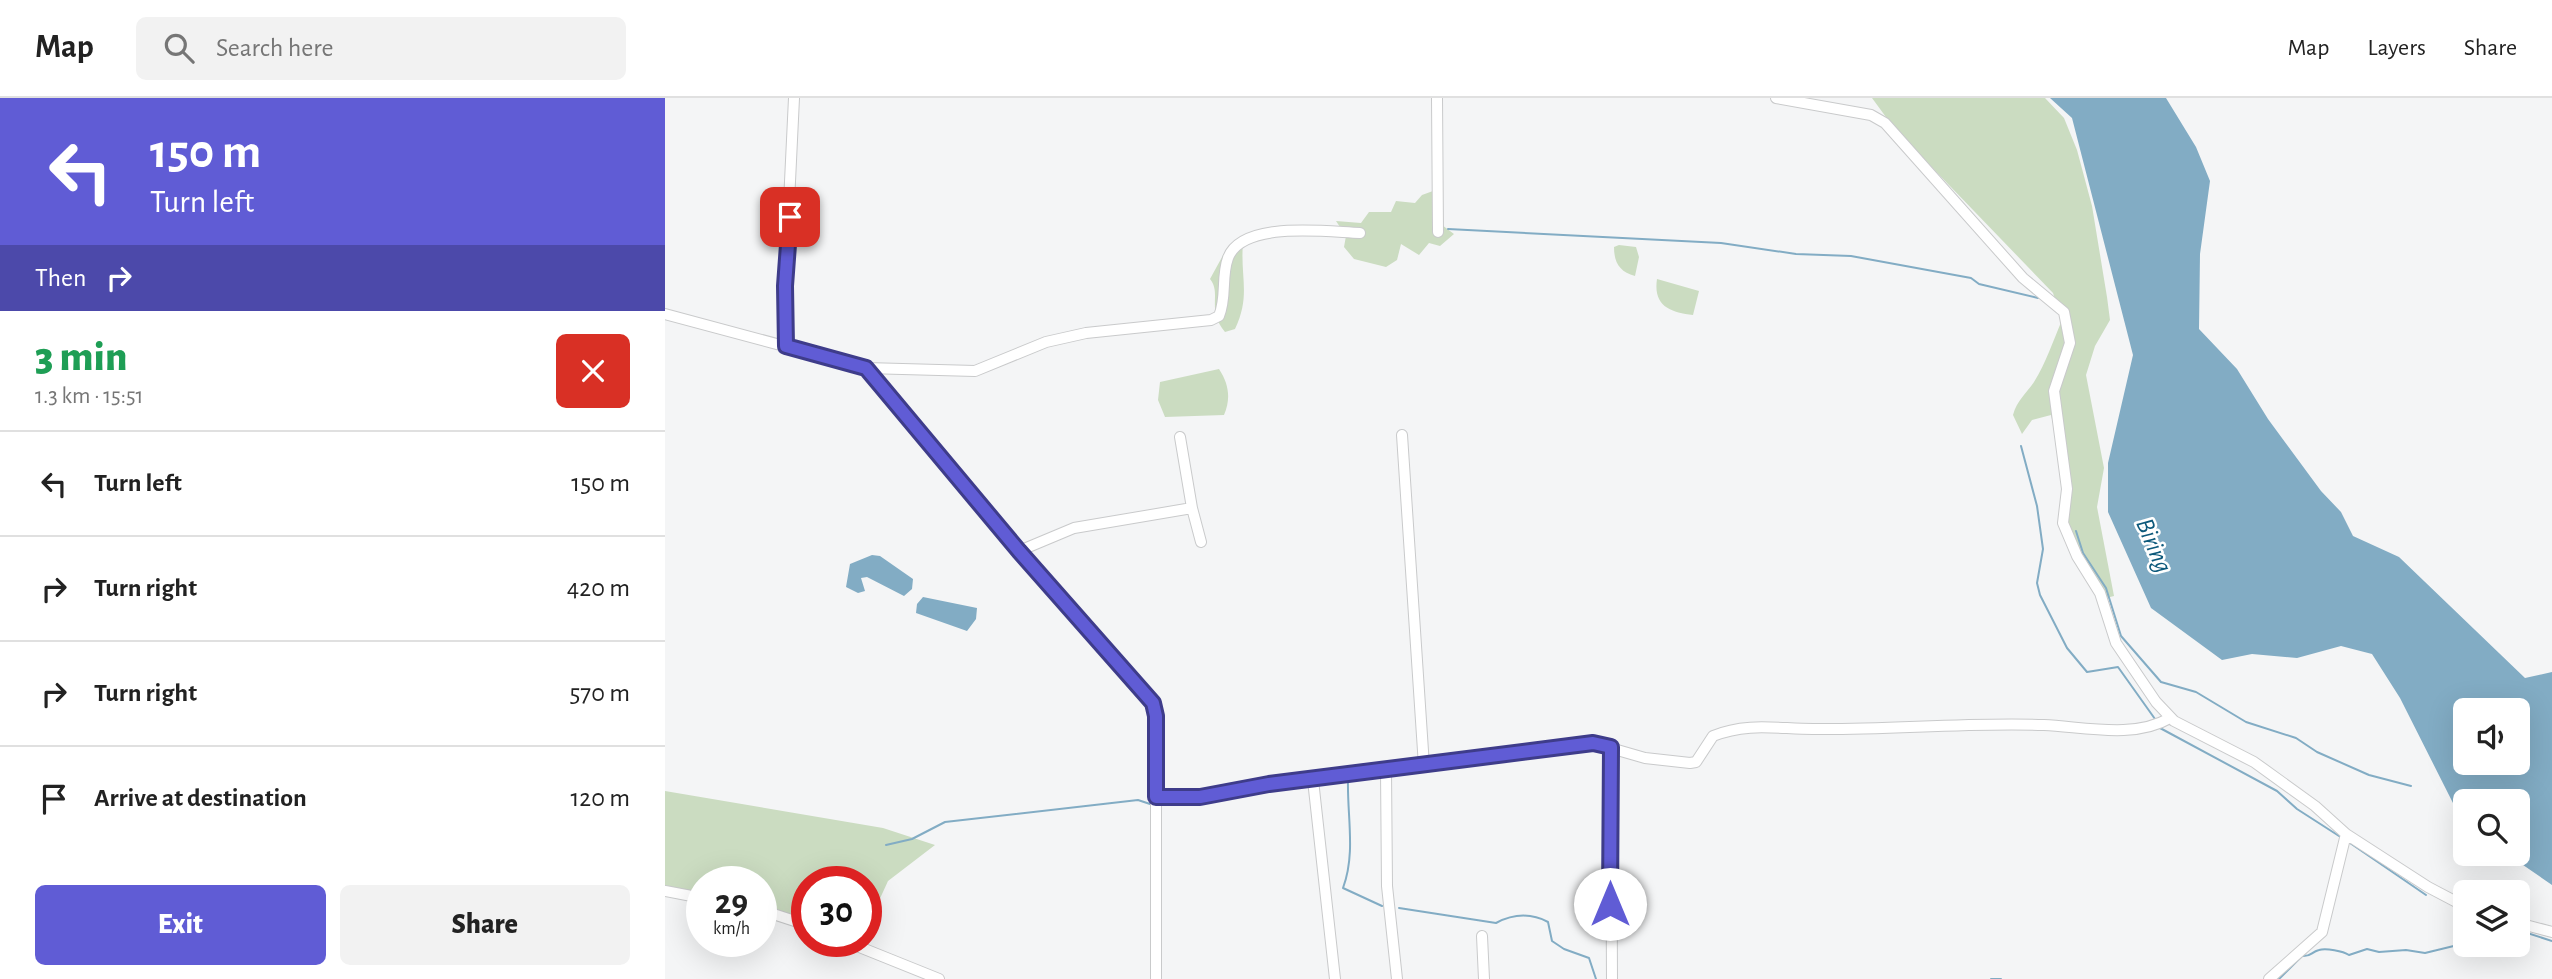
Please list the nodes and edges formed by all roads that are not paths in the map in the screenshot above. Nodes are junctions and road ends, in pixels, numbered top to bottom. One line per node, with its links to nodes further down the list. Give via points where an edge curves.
1 (794, 98): 7 (street)
2 (1437, 98): 4 (street)
3 (1776, 98): 14 (street, via 1871,115 1885,123 2022,278 2064,312 2070,343 2054,391 2067,489 2065,533 2100,593 2116,643)
4 (1439, 232)
5 (1360, 233): 8 (street, via 1274,232 1244,239 1230,252 1224,304 1219,316 1211,320 1086,333 1046,342 975,370)
6 (665, 314): 7 (street)
7 (786, 346): 8 (street)
8 (866, 368): 13 (street)
9 (1402, 435): 16 (street)
10 (1180, 438): 11 (street)
11 (1192, 508): 12 (street); 13 (street, via 1074,527)
12 (1201, 542)
13 (1019, 551): 19 (street, via 1153,703)
14 (2170, 718): 15 (street, via 2154,727 2128,729 1985,724 1812,729 1763,724 1713,736 1696,762 1690,763 1645,758); 20 (street, via 2254,762)
15 (1611, 747): 16 (street, via 1593,743); 33 (street)
16 (1424, 766): 17 (street)
17 (1385, 771): 18 (street); 31 (street, via 1387,886)
18 (1313, 780): 19 (street, via 1200,797); 30 (street)
19 (1156, 797): 29 (street)
20 (2346, 834): 23 (street); 34 (street, via 2322,932)
21 (665, 891): 22 (street)
22 (686, 895)
23 (2453, 900)
24 (2530, 926): 25 (street)
25 (2552, 932)
26 (1482, 936): 32 (street)
27 (882, 956): 28 (street)
28 (939, 979)
29 (1156, 979)
30 (1335, 979)
31 (1397, 979)
32 (1484, 979)
33 (1612, 979)
34 (2269, 979)

